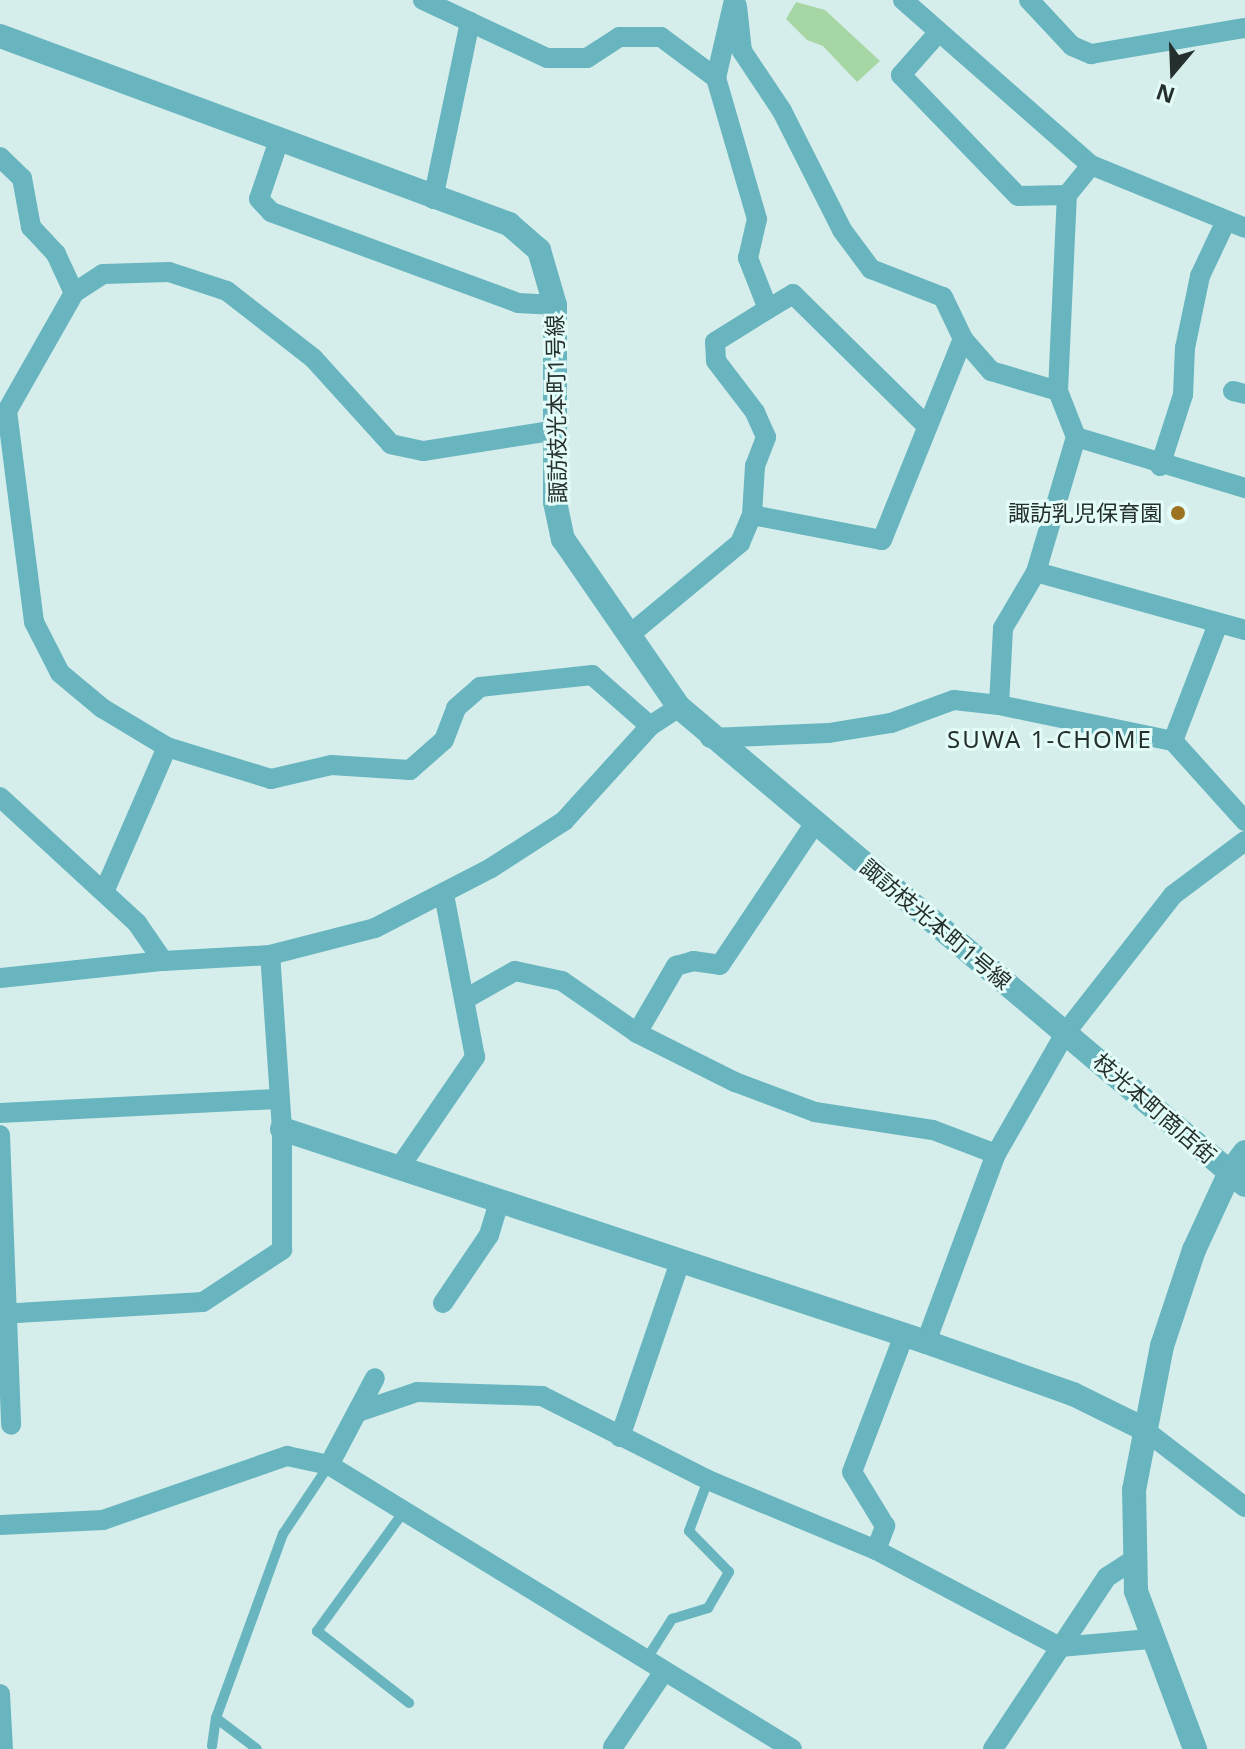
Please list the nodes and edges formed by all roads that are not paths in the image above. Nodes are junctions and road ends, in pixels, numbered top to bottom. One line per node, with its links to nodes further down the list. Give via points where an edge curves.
1 (423, 0): 5 (street)
2 (735, 0): 9 (street); 19 (street, via 742,51 782,111 842,230 871,269 943,297)
3 (903, 0): 7 (street)
4 (1029, 0): 6 (street, via 1072,46 1091,54)
5 (470, 22): 9 (street, via 547,58 587,58 619,37 661,37); 14 (street)
6 (1245, 28)
7 (938, 33): 12 (street); 13 (street, via 901,75 1018,196)
8 (0, 36): 10 (street, 諏訪枝光本町1号線)
9 (716, 78): 18 (street, via 757,219 748,258)
10 (279, 140): 14 (street, 諏訪枝光本町1号線); 17 (street, via 259,199 271,212 518,303)
11 (0, 157): 16 (street, via 22,178 31,227 56,254)
12 (1091, 165): 13 (street); 15 (street)
13 (1067, 195): 20 (street)
14 (433, 199): 17 (street, 諏訪枝光本町1号線, via 509,224 539,250)
15 (1235, 224): 25 (street, via 1200,276 1185,348 1183,395)
16 (74, 293): 21 (street); 23 (street, via 103,274 169,272 227,291 313,358 391,444 423,451)
17 (555, 305): 23 (street, 諏訪枝光本町1号線)
18 (768, 309): 22 (street, via 793,294); 27 (street, via 715,342 716,361 755,412 766,437 755,466)
19 (963, 339): 20 (street, via 991,371); 22 (street)
20 (1058, 391): 24 (street)
21 (4, 412): 37 (street, via 34,622 60,673 102,708)
22 (925, 424): 27 (street, via 882,540)
23 (557, 430): 31 (street, 諏訪枝光本町1号線, via 555,502 563,539)
24 (1076, 437): 25 (street); 28 (street)
25 (1160, 466): 26 (street)
26 (1245, 488)
27 (752, 515): 31 (street, via 740,543)
28 (1036, 572): 29 (street); 32 (street, via 1003,628)
29 (1218, 624): 30 (street); 36 (street)
30 (1245, 630)
31 (628, 636): 33 (street, 諏訪枝光本町1号線)
32 (999, 705): 35 (street, via 954,700 891,723 829,733); 36 (street)
33 (679, 707): 34 (street); 35 (street, 諏訪枝光本町1号線)
34 (650, 726): 37 (street, via 592,675 479,683 456,708 444,740 410,770 331,765 271,779); 43 (street, via 564,821)
35 (710, 738): 40 (street, 諏訪枝光本町1号線)
36 (1173, 741): 39 (street)
37 (167, 747): 42 (street)
38 (0, 797): 42 (street)
39 (1245, 821)
40 (815, 823): 48 (street, 諏訪枝光本町1号線); 49 (street, via 720,965 693,961 676,966)
41 (1245, 841): 48 (street, via 1173,895)
42 (104, 892): 45 (street, via 137,923)
43 (444, 895): 44 (street, via 375,928); 47 (street)
44 (270, 955): 45 (street); 50 (street)
45 (163, 961): 46 (street)
46 (0, 978)
47 (467, 998): 49 (street, via 515,971 562,981); 56 (street, via 475,1057)
48 (1066, 1032): 55 (street); 57 (street, 枝光本町商店街)
49 (637, 1033): 55 (street, via 735,1082 815,1112 933,1130)
50 (277, 1099): 51 (street); 52 (street)
51 (0, 1113)
52 (282, 1129): 56 (street); 61 (street, via 282,1250 203,1302)
53 (0, 1135): 61 (street)
54 (1245, 1152): 57 (street)
55 (996, 1154): 62 (street)
56 (399, 1168): 58 (street)
57 (1237, 1179): 66 (street, via 1166,1332)
58 (499, 1202): 59 (street); 60 (street, via 489,1235)
59 (680, 1262): 62 (street); 67 (street)
60 (443, 1303)
61 (3, 1314): 65 (street)
62 (915, 1338): 66 (street, via 1073,1394); 73 (street, via 852,1472 885,1526)
63 (375, 1378): 64 (street)
64 (358, 1412): 67 (street, via 417,1392 513,1392 542,1396); 68 (street)
65 (11, 1425)
66 (1142, 1428): 70 (street); 74 (street)
67 (620, 1437): 69 (street)
68 (329, 1465): 71 (street); 72 (street, via 287,1456 103,1520); 81 (lane, via 283,1534)
69 (708, 1480): 73 (street); 77 (lane, via 689,1531 729,1572 708,1608 672,1619)
70 (1245, 1507)
71 (406, 1509): 77 (street); 80 (lane, via 317,1631)
72 (0, 1525)
73 (876, 1550): 76 (street)
74 (1133, 1560): 75 (street); 76 (street, via 1107,1577)
75 (1150, 1639): 76 (street); 88 (street)
76 (1060, 1647): 87 (street)
77 (645, 1661): 78 (street)
78 (663, 1673): 83 (street); 86 (street)
79 (0, 1694): 84 (street)
80 (409, 1703)
81 (216, 1718): 82 (lane); 85 (lane)
82 (212, 1746)
83 (613, 1747)
84 (3, 1749)
85 (257, 1749)
86 (792, 1749)
87 (993, 1749)
88 (1195, 1749)

